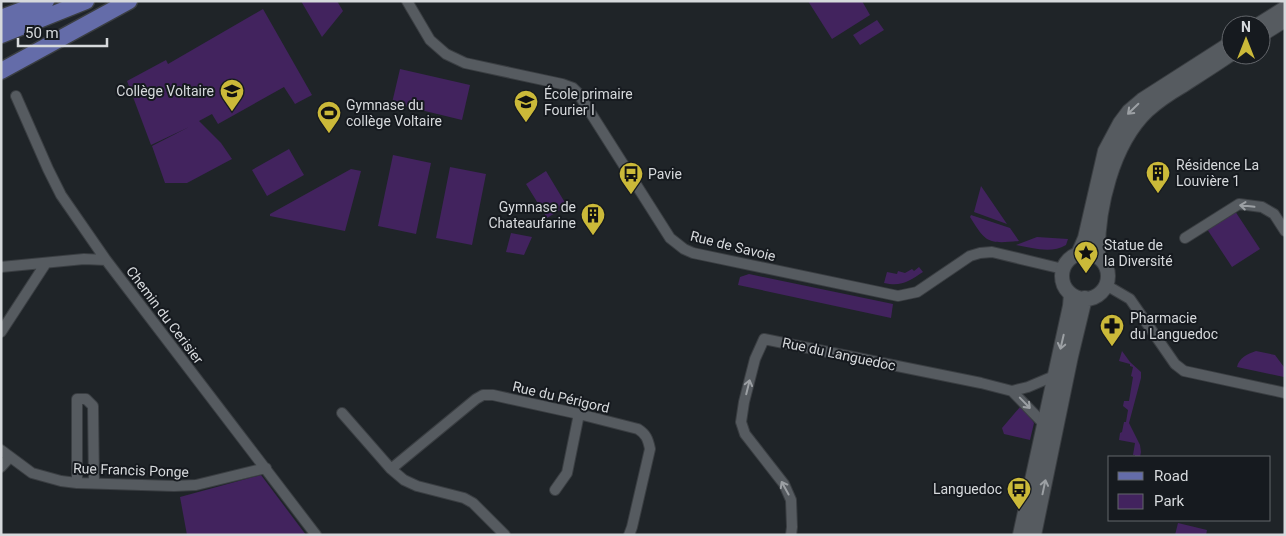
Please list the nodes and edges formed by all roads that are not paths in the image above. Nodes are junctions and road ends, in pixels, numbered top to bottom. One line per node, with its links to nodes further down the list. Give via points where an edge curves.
1 (46, 1): 7 (main road)
2 (86, 1): 10 (main road)
3 (129, 1): 13 (main road)
4 (407, 1): 22 (street, Rue de Savoie, via 430,40 446,54 465,63 573,88 670,238 692,253 898,296 918,292 970,256 980,253 992,252)
5 (1285, 8): 6 (street)
6 (1271, 17)
7 (1, 18)
8 (1285, 20): 9 (street)
9 (1271, 29)
10 (1, 35)
11 (1221, 49): 17 (street, one-way to 17, via 1142,100 1120,123 1105,151 1085,238)
12 (1221, 61): 18 (street, via 1159,101 1126,137 1109,178 1100,220)
13 (1, 71)
14 (16, 96): 19 (street, Chemin du Cerisier, via 61,195)
15 (1285, 231): 16 (street, one-way to 16, via 1274,214 1262,207 1239,204)
16 (1185, 238)
17 (1078, 254): 18 (street); 22 (street, via 1071,257)
18 (1098, 256): 23 (street, via 1107,270)
19 (106, 260): 20 (street); 35 (street, Chemin du Cerisier)
20 (46, 262): 21 (street); 26 (street)
21 (1, 267)
22 (1063, 270): 24 (street, via 1063,283)
23 (1106, 284): 25 (street, via 1092,298); 29 (street, via 1130,299 1175,364 1184,371)
24 (1071, 294): 25 (street); 27 (street, one-way to 27)
25 (1085, 298): 45 (street, one-way to 25)
26 (1, 332)
27 (1054, 376): 28 (street); 32 (street)
28 (1012, 391): 32 (street, one-way to 32); 43 (street, Rue du Languedoc, one-way to 28, via 791,500 784,484 742,427 744,402 755,359 764,339)
29 (1285, 393)
30 (342, 413): 36 (street)
31 (579, 414): 36 (street, Rue du Périgord, via 483,395); 39 (street, via 567,473); 42 (street, Rue du Périgord, via 638,429 649,442 648,459)
32 (1044, 424): 44 (street)
33 (5, 453): 34 (street); 37 (street, Rue Francis Ponge, via 32,473)
34 (1, 466)
35 (266, 468): 38 (street, Rue Francis Ponge, via 196,485); 40 (street, Chemin du Cerisier)
36 (391, 469): 41 (street, via 417,486 468,500)
37 (77, 483): 38 (street, Rue Francis Ponge); 38 (street, via 78,399 86,399 93,406)
38 (94, 483)
39 (555, 490)
40 (316, 535)
41 (505, 535)
42 (629, 535)
43 (790, 535)
44 (1020, 535)
45 (1034, 535)

